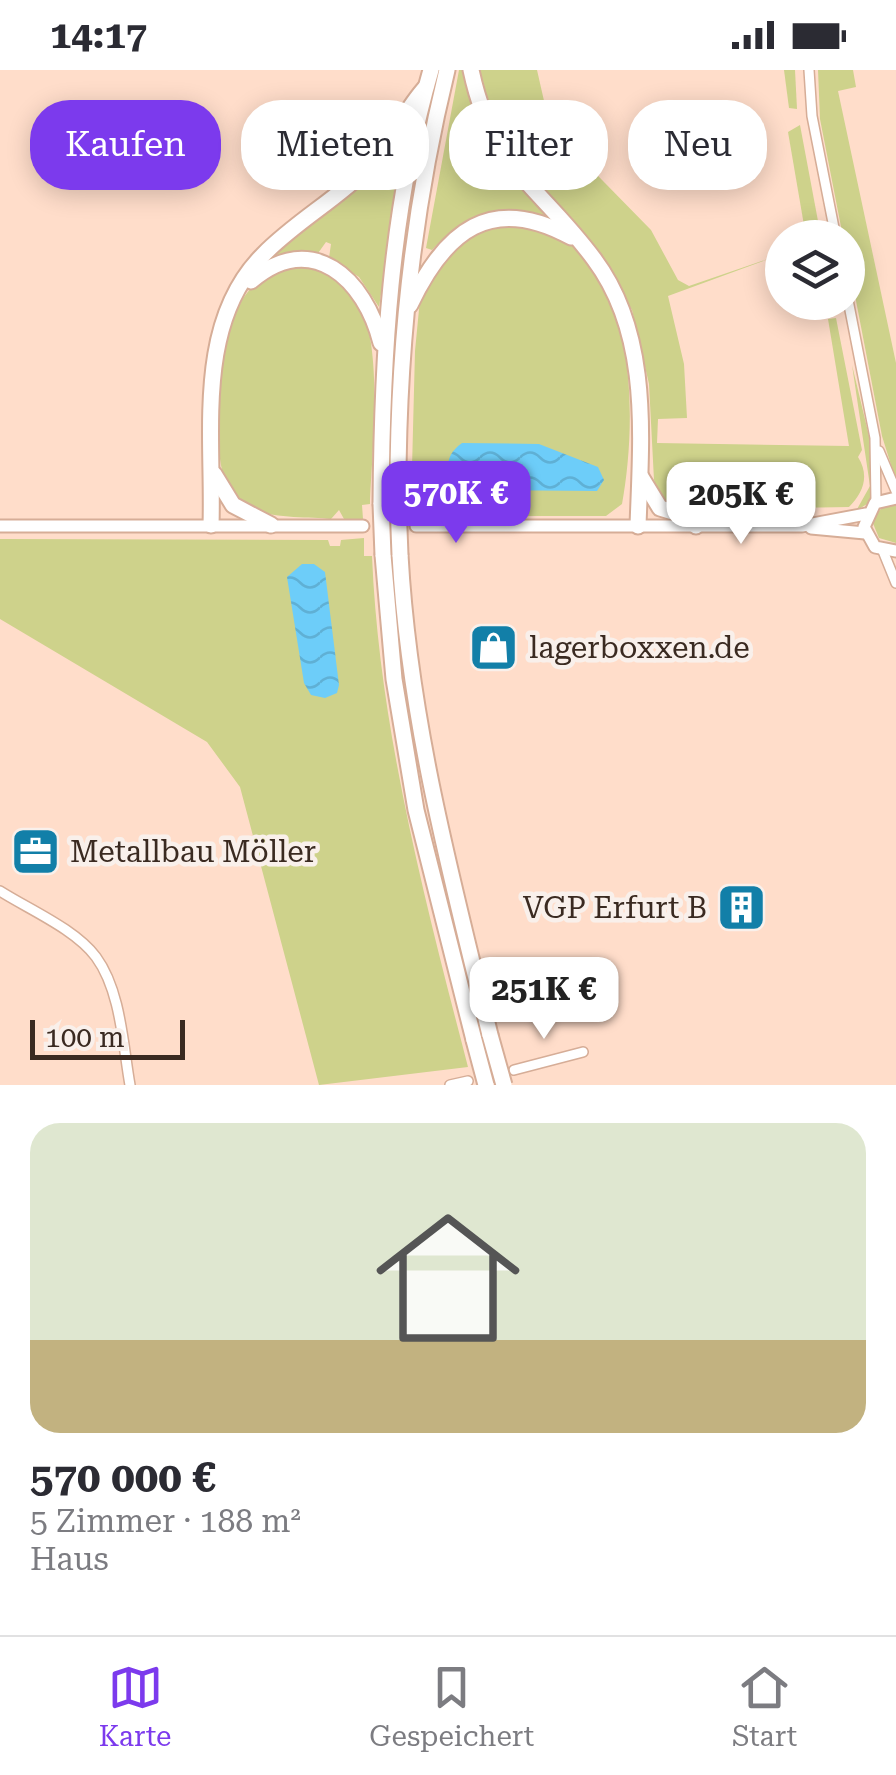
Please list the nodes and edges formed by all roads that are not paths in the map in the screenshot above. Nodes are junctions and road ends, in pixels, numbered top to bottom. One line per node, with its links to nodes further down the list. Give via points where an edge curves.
1 (431, 70): 5 (highway)
2 (447, 70): 9 (highway)
3 (471, 70): 7 (highway, via 485,123 508,164)
4 (809, 70): 6 (street)
5 (426, 87): 8 (highway, via 372,164 259,258); 11 (highway, via 404,194)
6 (832, 220)
7 (578, 241): 9 (highway, via 535,220 476,225 437,254); 14 (highway, via 610,285 632,337)
8 (237, 294): 11 (highway, via 280,263 322,263 342,272 364,296); 13 (highway, via 213,373)
9 (404, 318): 17 (highway)
10 (852, 320): 12 (street)
11 (384, 353): 17 (highway)
12 (875, 438): 15 (street); 16 (street)
13 (213, 471): 19 (highway); 21 (highway, via 232,505)
14 (640, 473): 24 (highway); 25 (highway, via 660,508)
15 (896, 494): 16 (main road)
16 (876, 502): 18 (main road)
17 (390, 503): 36 (highway, bridge, via 383,556 394,679 416,810); 37 (highway, bridge, via 433,807)
18 (866, 514): 26 (main road); 27 (main road)
19 (211, 525): 20 (main road); 21 (main road)
20 (0, 526)
21 (271, 526): 22 (main road)
22 (363, 526)
23 (416, 526): 24 (main road)
24 (638, 526): 25 (main road)
25 (696, 526): 26 (main road)
26 (802, 526): 27 (main road)
27 (865, 533): 28 (main road)
28 (889, 551): 29 (street)
29 (896, 578)
30 (0, 892): 34 (street, via 96,958 112,993)
31 (583, 1052): 32 (street)
32 (514, 1070)
33 (468, 1082): 35 (street)
34 (130, 1085)
35 (450, 1085)
36 (486, 1085)
37 (504, 1085)

